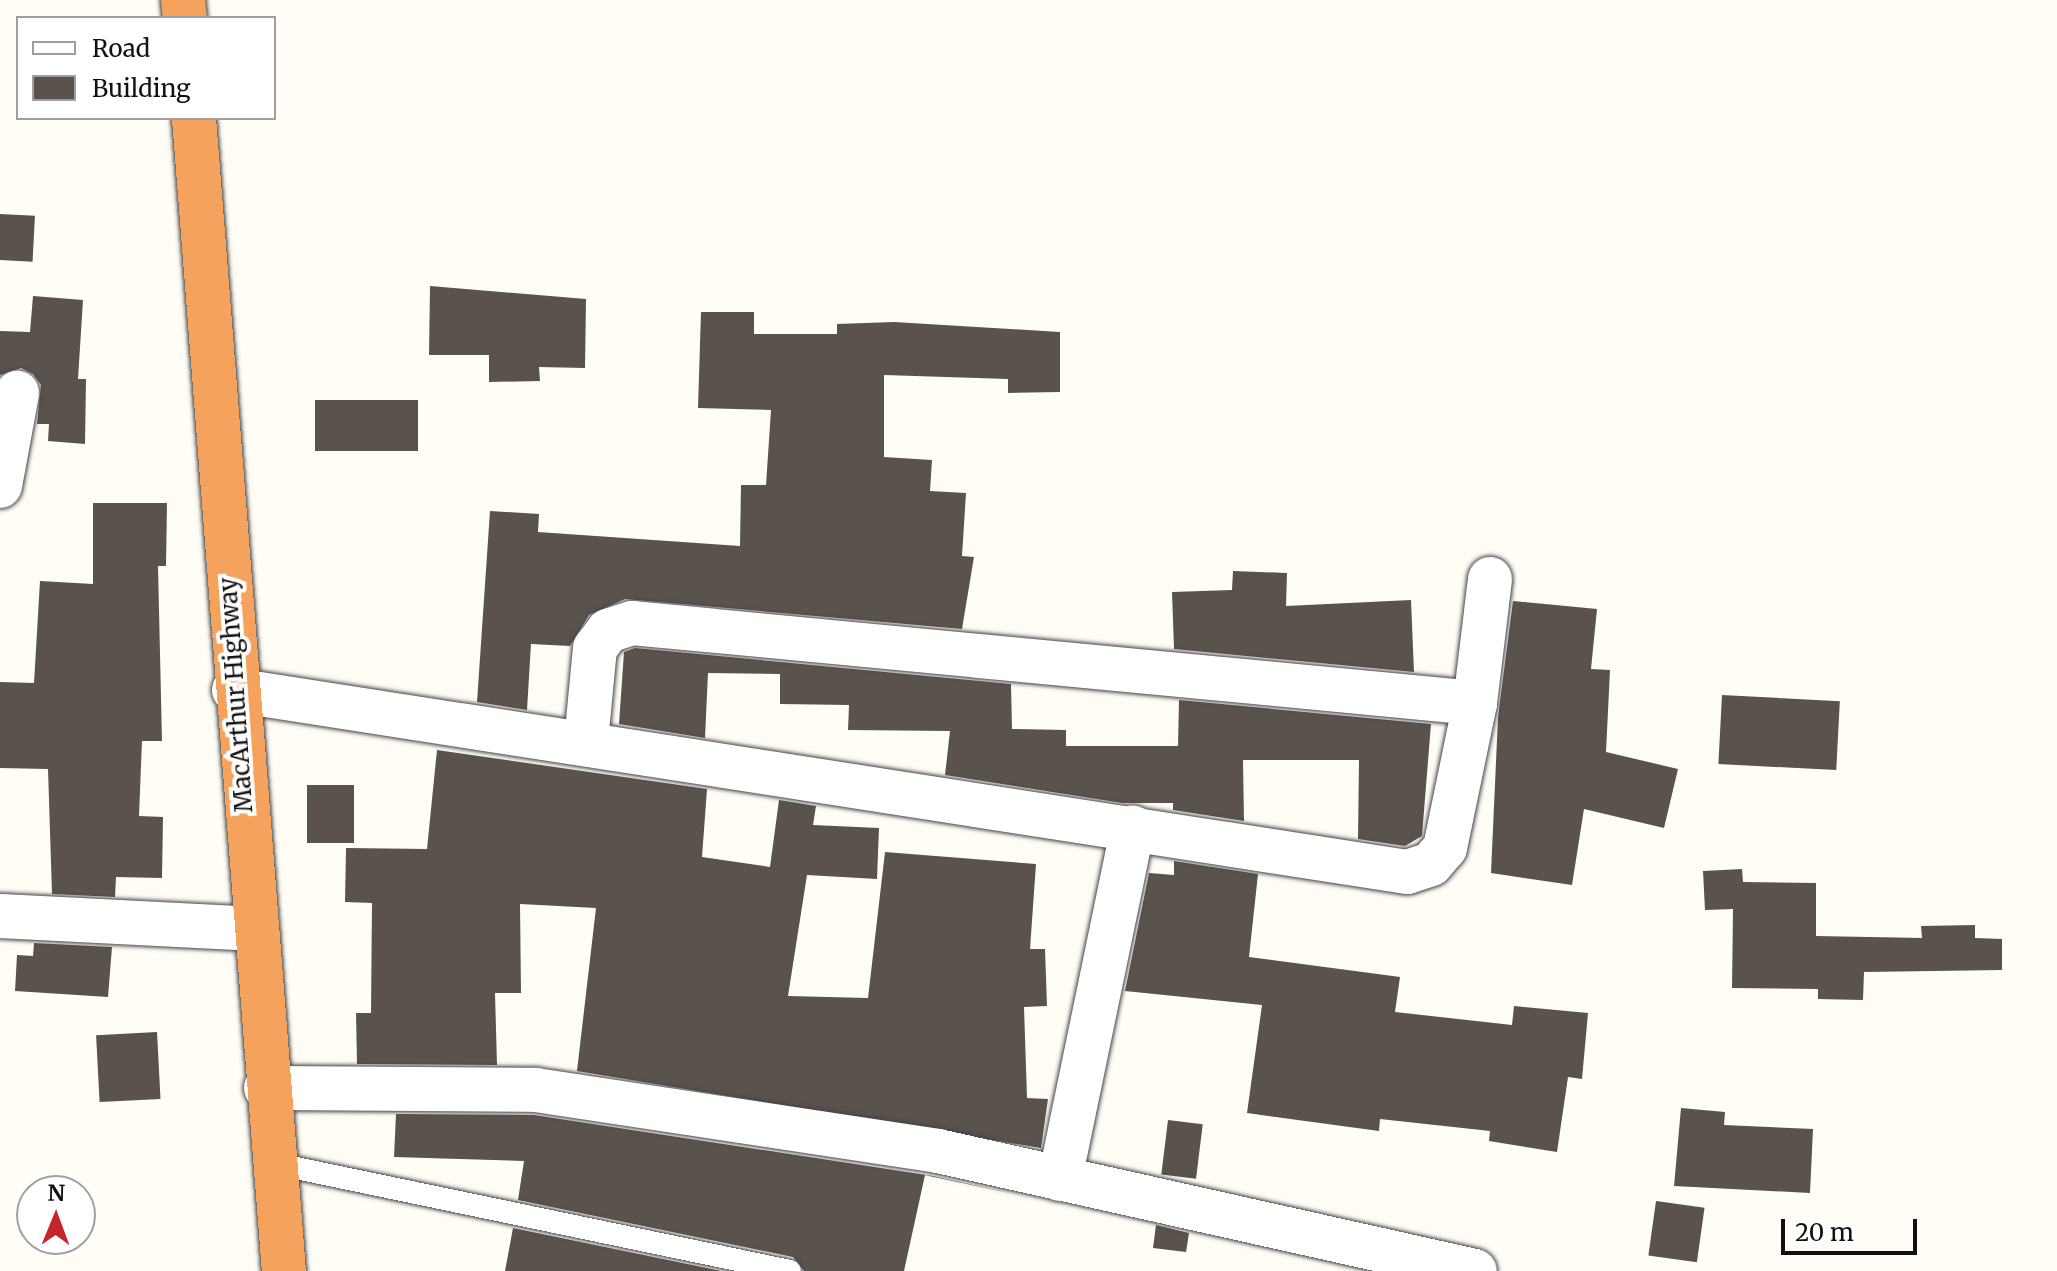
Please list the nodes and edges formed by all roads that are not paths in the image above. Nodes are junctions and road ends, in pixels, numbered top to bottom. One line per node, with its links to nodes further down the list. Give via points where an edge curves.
1 (194, 120): 5 (highway, MacArthur Highway)
2 (17, 393): 3 (street)
3 (0, 486)
4 (1490, 579): 6 (street)
5 (234, 690): 7 (street); 10 (highway, MacArthur Highway)
6 (1475, 703): 7 (street, via 632,623 608,631 595,648); 8 (street, via 1445,848 1431,864 1407,872)
7 (586, 741): 8 (street)
8 (1133, 828): 13 (street)
9 (0, 916): 10 (street)
10 (255, 929): 11 (highway, MacArthur Highway)
11 (266, 1088): 12 (highway, MacArthur Highway); 13 (street, via 536,1090 938,1151)
12 (272, 1163): 14 (highway, MacArthur Highway); 15 (lane)
13 (1060, 1179): 16 (street)
14 (284, 1271)
15 (790, 1271)
16 (1475, 1271)

